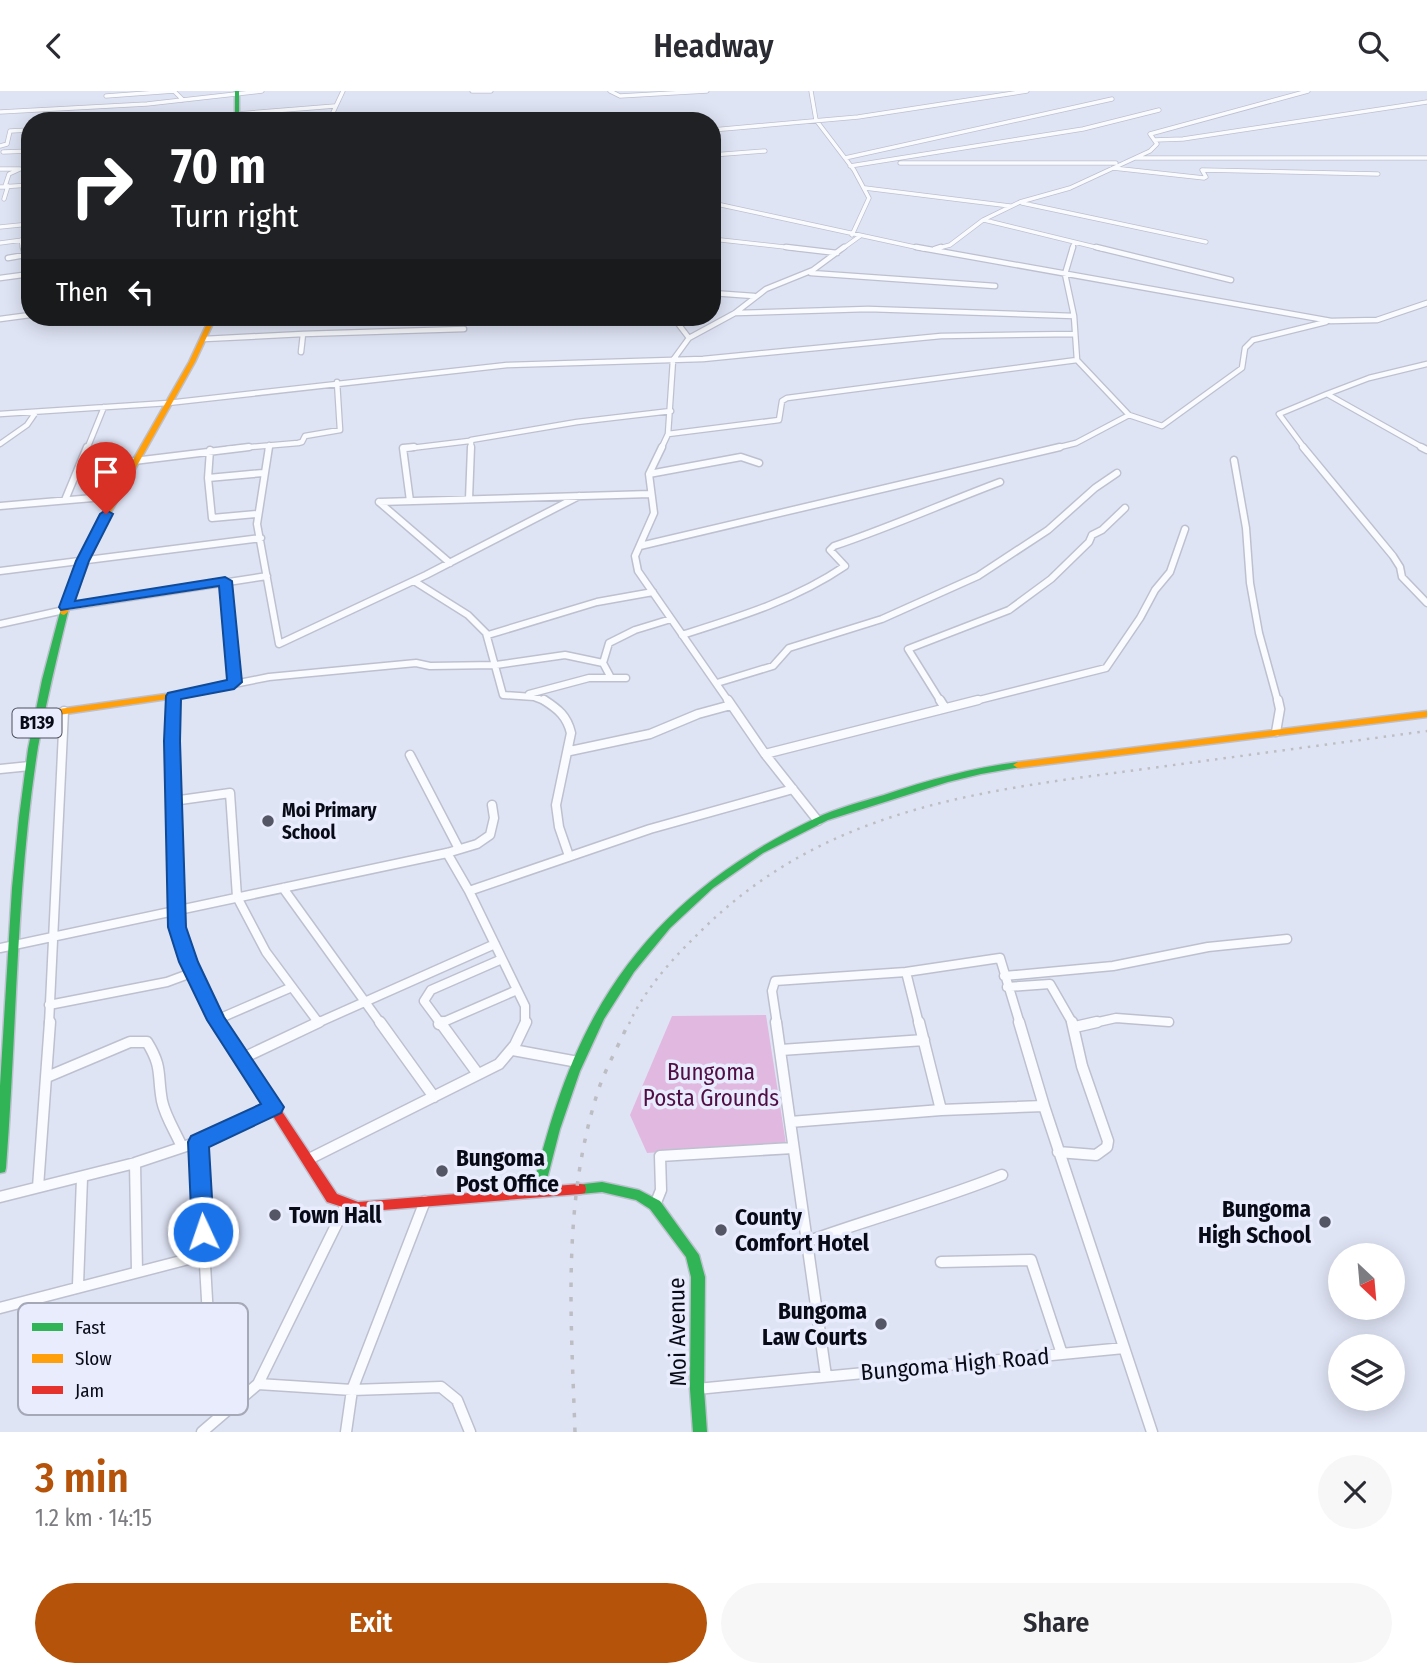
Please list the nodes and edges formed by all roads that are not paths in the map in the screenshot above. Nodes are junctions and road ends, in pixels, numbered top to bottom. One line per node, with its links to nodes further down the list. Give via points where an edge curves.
1 (262, 91): 10 (street)
2 (343, 91): 16 (street)
3 (472, 91): 4 (street)
4 (491, 91)
5 (610, 91): 11 (street, via 620,96)
6 (707, 91): 11 (street)
7 (811, 91): 22 (street)
8 (1027, 91): 22 (street)
9 (1308, 91): 26 (street, via 1149,135)
10 (237, 92): 14 (street); 19 (street)
11 (680, 92)
12 (106, 96): 14 (street, via 174,91)
13 (1112, 99): 25 (street)
14 (183, 100): 18 (street)
15 (1427, 102): 26 (street)
16 (335, 106): 20 (street); 21 (street)
17 (1159, 110): 27 (street)
18 (0, 112)
19 (237, 112)
20 (282, 112)
21 (332, 112)
22 (816, 120): 23 (street); 33 (street)
23 (721, 129)
24 (21, 130): 28 (street, via 9,131)
25 (977, 131): 27 (street); 33 (street)
26 (1154, 141): 34 (street, via 1156,146)
27 (998, 143): 36 (street)
28 (3, 146): 31 (street)
29 (21, 152): 31 (street)
30 (765, 152): 32 (street)
31 (1, 154)
32 (721, 154)
33 (845, 158): 38 (street)
34 (1136, 158): 35 (street); 37 (street)
35 (1427, 158)
36 (882, 162): 37 (street); 38 (street)
37 (1120, 163): 39 (street)
38 (850, 166): 43 (street)
39 (1111, 168): 41 (street, via 1201,178 1206,178 1202,170); 45 (street, via 1070,188)
40 (0, 169): 42 (street, via 20,169 9,174)
41 (1378, 174)
42 (4, 186): 44 (street)
43 (865, 188): 47 (street); 51 (street, via 868,201)
44 (4, 199)
45 (1020, 202): 47 (street); 55 (street)
46 (721, 205): 51 (street)
47 (1013, 207): 48 (street)
48 (983, 220): 57 (street); 58 (street, via 950,245)
49 (21, 227): 50 (street)
50 (0, 229)
51 (852, 235): 52 (street)
52 (860, 236): 58 (street); 59 (street)
53 (21, 240): 56 (street)
54 (721, 240): 59 (street)
55 (1206, 242)
56 (0, 243)
57 (1074, 243): 63 (street); 66 (street)
58 (931, 250): 63 (street)
59 (838, 253): 62 (street)
60 (21, 256): 61 (street)
61 (8, 258)
62 (807, 273): 67 (street); 69 (street)
63 (1065, 274): 73 (street); 76 (street)
64 (21, 275): 65 (street)
65 (0, 278)
66 (1231, 280)
67 (995, 286)
68 (721, 294): 69 (street)
69 (754, 296): 71 (street)
70 (1427, 303): 76 (street, via 1377,320)
71 (735, 313): 73 (street, via 868,309); 75 (street)
72 (21, 316): 74 (street)
73 (1074, 316): 82 (street)
74 (0, 319)
75 (721, 321)
76 (1331, 321): 96 (street, via 1252,341 1245,348 1242,368 1163,426)
77 (209, 326): 84 (street, B139)
78 (680, 326): 83 (street)
79 (711, 326): 83 (street)
80 (464, 328): 81 (street)
81 (303, 334): 84 (street); 85 (street)
82 (1074, 334): 86 (street, via 941,336); 87 (street)
83 (689, 338): 86 (street)
84 (204, 339): 91 (street, B139)
85 (301, 352)
86 (673, 360): 89 (street, via 507,365); 93 (street)
87 (1077, 360): 96 (street); 97 (street, via 787,398 782,401 779,420)
88 (1427, 364): 90 (street)
89 (337, 381): 91 (street); 100 (street, via 340,430 305,436 298,443)
90 (1327, 394): 102 (street); 130 (street, via 1279,417)
91 (168, 403): 92 (street); 104 (street, B139)
92 (104, 407): 94 (street); 115 (street)
93 (671, 411): 97 (street); 98 (street)
94 (36, 412): 95 (street); 99 (street, via 27,425)
95 (0, 414)
96 (1129, 415): 122 (street, via 1076,443)
97 (668, 434): 108 (street)
98 (469, 441): 114 (street); 116 (street, via 403,448)
99 (0, 444)
100 (269, 445): 101 (street); 106 (street)
101 (210, 450): 104 (street); 109 (street)
102 (1427, 450)
103 (1234, 460): 149 (street, via 1259,633 1280,709)
104 (134, 461): 113 (street, B139)
105 (759, 463): 108 (street, via 741,457)
106 (263, 473): 109 (street); 119 (street)
107 (1117, 473): 141 (street, via 1048,530 978,576 882,619 789,648 774,666)
108 (649, 474): 111 (street)
109 (208, 478): 119 (street, via 212,518)
110 (1000, 482): 135 (street, via 834,546 830,550 845,566 820,582)
111 (650, 494): 112 (street); 122 (street, via 652,520)
112 (579, 495): 114 (street); 124 (street)
113 (116, 496): 115 (street); 123 (street, B139)
114 (469, 499): 116 (street)
115 (65, 500): 117 (street)
116 (410, 501): 124 (street, via 379,503)
117 (0, 506)
118 (1125, 508): 145 (street, via 1023,602 908,649)
119 (257, 514): 121 (street)
120 (1185, 529): 145 (street, via 1170,572 1106,669)
121 (261, 538): 123 (street); 126 (street)
122 (640, 546): 129 (street, via 635,556 638,571)
123 (83, 561): 125 (street); 131 (street, B139)
124 (450, 563): 128 (street)
125 (0, 571)
126 (267, 576): 127 (street); 128 (street, via 279,644)
127 (225, 581): 131 (street); 140 (street)
128 (414, 581): 134 (street, via 461,610)
129 (653, 592): 132 (street); 134 (street, via 597,602)
130 (1427, 603)
131 (65, 608): 133 (street); 148 (street, B139)
132 (671, 619): 135 (street); 136 (street, via 609,643)
133 (0, 624)
134 (488, 635): 137 (street)
135 (682, 635): 141 (street)
136 (603, 663): 137 (street, via 565,656); 138 (street)
137 (496, 665): 140 (street, via 416,663); 142 (street, via 503,695)
138 (610, 676): 139 (street); 142 (street)
139 (626, 678)
140 (235, 682): 143 (street)
141 (717, 683): 144 (street)
142 (525, 695): 150 (street, via 547,702 569,719)
143 (173, 696): 146 (street); 156 (street)
144 (731, 705): 150 (street, via 650,733); 151 (street)
145 (945, 708): 151 (street)
146 (64, 711): 148 (street); 166 (street)
147 (1427, 714): 149 (street)
148 (38, 715): 153 (street, B139)
149 (1276, 732): 158 (street, via 979,770)
150 (570, 751): 161 (street, via 556,796 559,832)
151 (765, 754): 155 (street)
152 (410, 755): 159 (street)
153 (30, 767): 154 (street); 169 (street, B139)
154 (0, 769)
155 (793, 789): 158 (street); 161 (street)
156 (173, 801): 164 (street, via 230,793); 165 (street)
157 (492, 805): 159 (street, via 496,820 491,837)
158 (818, 821): 191 (street, via 739,866 673,920 618,983)
159 (459, 849): 160 (street)
160 (447, 853): 162 (street); 163 (street)
161 (569, 856): 163 (street)
162 (283, 888): 164 (street); 178 (street)
163 (469, 891): 168 (street)
164 (237, 897): 165 (street); 175 (street)
165 (176, 910): 166 (street); 172 (street, via 180,942)
166 (53, 935): 169 (street); 179 (street)
167 (1287, 939): 174 (street, via 1208,947 1113,966)
168 (495, 944): 171 (street); 178 (street)
169 (15, 945): 170 (street); 180 (street, B139)
170 (0, 949)
171 (502, 959): 177 (street); 185 (street, via 431,990 424,1001)
172 (194, 972): 179 (street, via 167,982); 182 (street)
173 (906, 972): 174 (street, via 1000,958); 187 (street); 189 (street, via 775,981 772,991)
174 (1004, 976): 176 (street)
175 (292, 987): 182 (street); 183 (street)
176 (1007, 987): 186 (street, via 1050,984); 195 (street)
177 (517, 990): 185 (street); 188 (street, via 527,1021)
178 (366, 1000): 183 (street); 194 (street)
179 (50, 1005): 193 (street)
180 (13, 1015): 181 (street); 198 (street, B139)
181 (0, 1019)
182 (216, 1020): 190 (street)
183 (318, 1022): 190 (street)
184 (1169, 1022): 186 (street, via 1116,1018)
185 (439, 1024): 192 (street)
186 (1075, 1027): 203 (street, via 1082,1066 1108,1141 1096,1155)
187 (924, 1040): 189 (street); 197 (street)
188 (513, 1049): 191 (street); 192 (street, via 499,1064)
189 (781, 1050): 199 (street)
190 (243, 1058): 196 (street)
191 (578, 1062): 210 (street, via 547,1147)
192 (478, 1074): 194 (street)
193 (47, 1077): 201 (street, via 130,1042 147,1042 161,1073 162,1102); 209 (street)
194 (434, 1097): 204 (street)
195 (1044, 1106): 197 (street); 203 (street)
196 (274, 1107): 200 (street); 204 (street)
197 (941, 1110): 199 (street)
198 (3, 1120): 206 (street, B139)
199 (790, 1122): 202 (street)
200 (198, 1142): 201 (street); 216 (street)
201 (183, 1147): 205 (street)
202 (793, 1148): 214 (street, via 660,1156 661,1190); 215 (street)
203 (1058, 1152): 222 (street)
204 (305, 1160): 213 (street, via 324,1190)
205 (135, 1163): 208 (street); 218 (street)
206 (0, 1168)
207 (1002, 1175): 215 (street)
208 (82, 1178): 209 (street); 219 (street)
209 (38, 1187): 211 (street)
210 (538, 1191): 212 (street, Moi Avenue); 214 (street, Moi Avenue, via 602,1187 639,1195)
211 (0, 1197)
212 (425, 1201): 213 (street, Moi Avenue); 227 (street)
213 (346, 1205): 225 (street)
214 (655, 1205): 226 (street, Moi Avenue, via 692,1255 698,1277)
215 (806, 1242): 224 (street)
216 (204, 1255): 218 (street); 220 (street)
217 (941, 1262): 223 (street, via 1031,1260)
218 (137, 1271): 219 (street)
219 (78, 1285): 221 (street)
220 (207, 1303)
221 (0, 1308)
222 (1124, 1348): 223 (street, Bungoma High Road); 234 (street)
223 (1062, 1354): 224 (street, Bungoma High Road)
224 (826, 1376): 226 (street, Bungoma High Road)
225 (258, 1384): 227 (street); 228 (street)
226 (697, 1389): 233 (street, Moi Avenue)
227 (352, 1390): 231 (street); 232 (street, via 430,1387 450,1391)
228 (248, 1394)
229 (224, 1415): 230 (street)
230 (202, 1432)
231 (346, 1432)
232 (470, 1432)
233 (700, 1432)
234 (1152, 1432)

